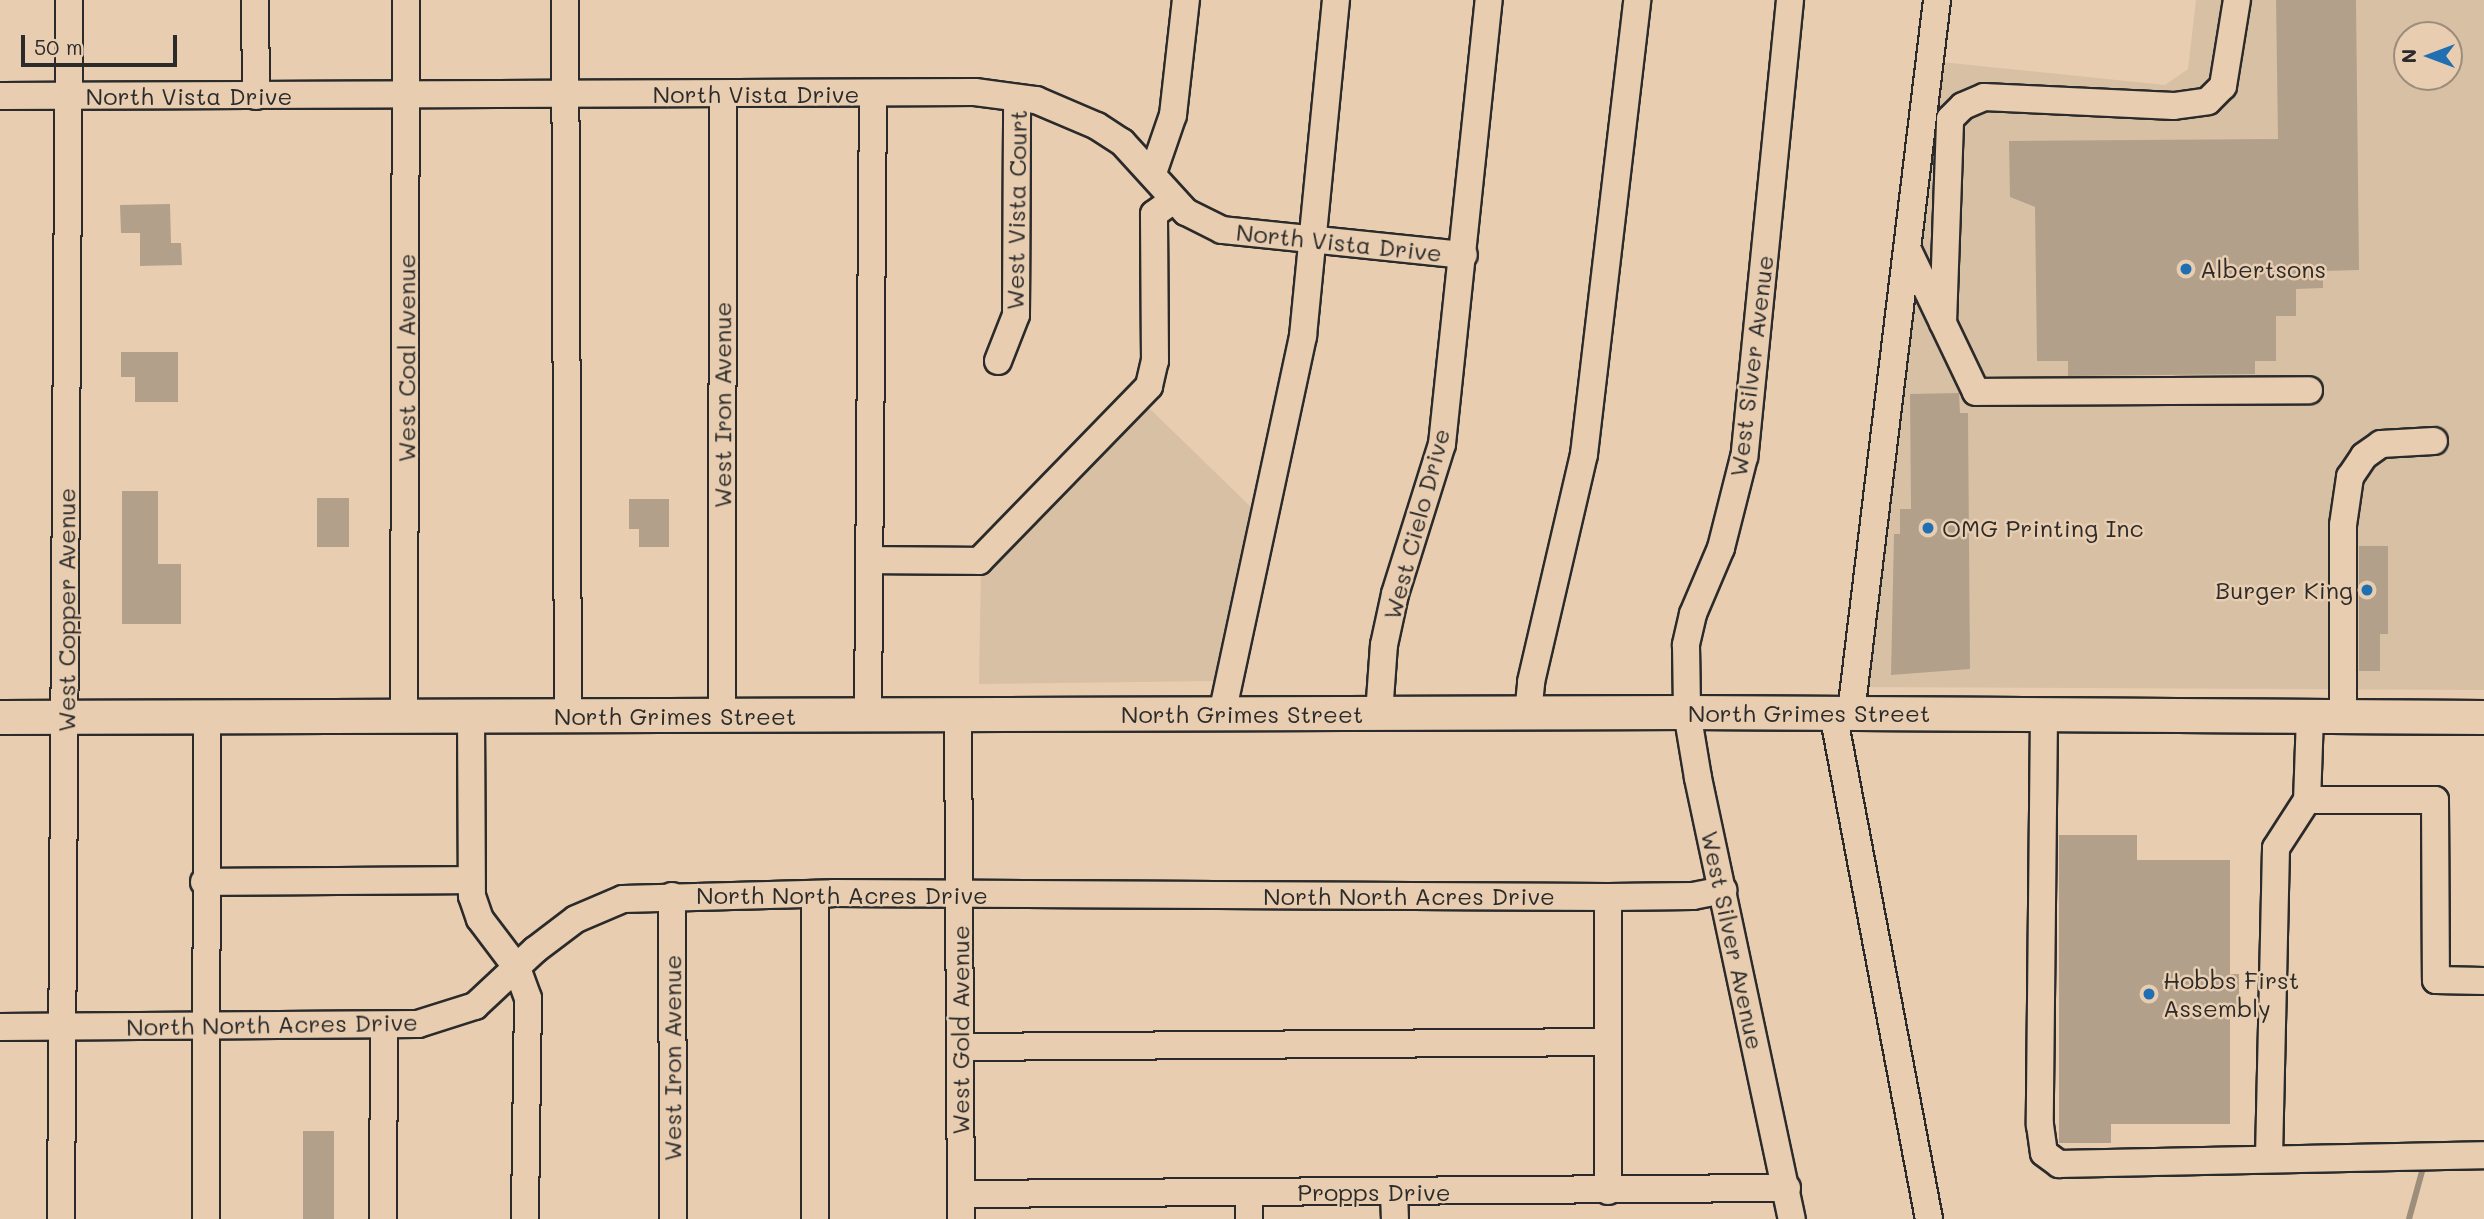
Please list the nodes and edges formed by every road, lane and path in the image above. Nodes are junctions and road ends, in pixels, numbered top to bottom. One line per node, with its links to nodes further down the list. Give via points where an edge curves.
1 (69, 0): 16 (street, West Copper Avenue)
2 (255, 0): 17 (street)
3 (406, 0): 18 (street, West Coal Avenue)
4 (565, 0): 14 (street)
5 (1186, 0): 20 (street, via 1173,115)
6 (1336, 0): 22 (street)
7 (1489, 0): 24 (street, West Cielo Drive)
8 (1637, 0): 31 (street, via 1584,454)
9 (1790, 0): 30 (street, West Silver Avenue, via 1744,457 1721,548 1686,645)
10 (1937, 0): 23 (street)
11 (2237, 0): 25 (street, via 2223,86 2208,101 2174,106 1984,97 1963,106 1950,119)
12 (873, 93): 13 (street, North Vista Drive); 19 (street, North Vista Drive, via 975,92); 29 (street)
13 (723, 94): 14 (street, North Vista Drive); 36 (street, West Iron Avenue)
14 (564, 95): 18 (street, North Vista Drive); 42 (street)
15 (0, 96): 16 (street, North Vista Drive)
16 (69, 96): 17 (street, North Vista Drive); 39 (street, West Copper Avenue)
17 (256, 96): 18 (street, North Vista Drive)
18 (407, 96): 46 (street, West Coal Avenue)
19 (1017, 98): 20 (street, North Vista Drive, via 1036,100 1097,126 1122,142); 26 (street, West Vista Court, via 1016,315)
20 (1153, 173): 21 (street, North Vista Drive)
21 (1173, 200): 22 (street, North Vista Drive, via 1186,212 1223,230); 29 (street, via 1154,214 1156,361 1149,386 978,561)
22 (1311, 242): 24 (street, North Vista Drive); 33 (street, via 1303,336)
23 (1909, 251): 25 (street); 32 (street)
24 (1464, 255): 34 (street, West Cielo Drive, via 1442,444 1395,594 1384,645)
25 (1943, 323): 27 (street, via 1976,392)
26 (998, 361)
27 (2309, 390)
28 (2434, 441): 44 (street, via 2381,444 2364,456 2350,477 2343,525)
29 (872, 560): 37 (street)
30 (1687, 712): 31 (main road, North Grimes Street); 32 (main road, North Grimes Street); 51 (street, West Silver Avenue)
31 (1528, 713): 34 (main road, North Grimes Street)
32 (1842, 713): 35 (main road, North Grimes Street); 80 (street)
33 (1222, 714): 34 (main road, North Grimes Street); 38 (main road, North Grimes Street)
34 (1380, 714)
35 (2044, 714): 43 (main road, North Grimes Street); 65 (street, via 2040,1111 2044,1153 2059,1164)
36 (722, 715): 37 (main road, North Grimes Street); 42 (main road, North Grimes Street)
37 (868, 715): 38 (main road, North Grimes Street)
38 (958, 715): 53 (street, West Gold Avenue)
39 (65, 716): 40 (main road, North Grimes Street); 45 (main road, North Grimes Street); 61 (street, West Copper Avenue)
40 (207, 716): 46 (main road, North Grimes Street); 50 (street)
41 (471, 716): 42 (main road, North Grimes Street); 46 (main road, North Grimes Street); 49 (street)
42 (568, 716)
43 (2310, 716): 44 (main road, North Grimes Street); 48 (street)
44 (2343, 716): 47 (main road, North Grimes Street)
45 (0, 717)
46 (404, 717)
47 (2484, 717)
48 (2307, 800): 57 (street, via 2435,800 2436,980); 65 (street, via 2276,848)
49 (471, 880): 50 (street); 56 (street, via 480,919)
50 (204, 882): 58 (street)
51 (1723, 890): 55 (street, North North Acres Drive, via 1693,896); 66 (street, West Silver Avenue)
52 (815, 894): 53 (street, North North Acres Drive); 54 (street, North North Acres Drive); 77 (street)
53 (960, 894): 55 (street, North North Acres Drive); 63 (street, West Gold Avenue)
54 (672, 897): 56 (street, North North Acres Drive, via 623,899 599,906 535,950); 76 (street, West Iron Avenue)
55 (1608, 897): 62 (street)
56 (517, 968): 60 (street, North North Acres Drive, via 475,1006 447,1018); 75 (street, via 528,998)
57 (2484, 981)
58 (206, 1025): 60 (street, North North Acres Drive); 61 (street, North North Acres Drive); 73 (street)
59 (0, 1027): 61 (street, North North Acres Drive)
60 (384, 1027): 74 (street)
61 (61, 1028): 72 (street, West Copper Avenue)
62 (1608, 1042): 63 (street); 67 (street)
63 (960, 1047): 69 (street, West Gold Avenue)
64 (2484, 1155): 65 (street)
65 (2269, 1157)
66 (1787, 1188): 67 (street, Propps Drive); 79 (street, West Silver Avenue)
67 (1608, 1191): 68 (street, Propps Drive)
68 (1394, 1192): 70 (street, Propps Drive); 78 (street)
69 (961, 1206): 71 (street, Propps Drive)
70 (1249, 1206): 71 (street, Propps Drive)
71 (1104, 1207)
72 (61, 1219)
73 (206, 1219)
74 (383, 1219)
75 (525, 1219)
76 (673, 1219)
77 (815, 1219)
78 (1395, 1219)
79 (1793, 1219)
80 (1929, 1219)

